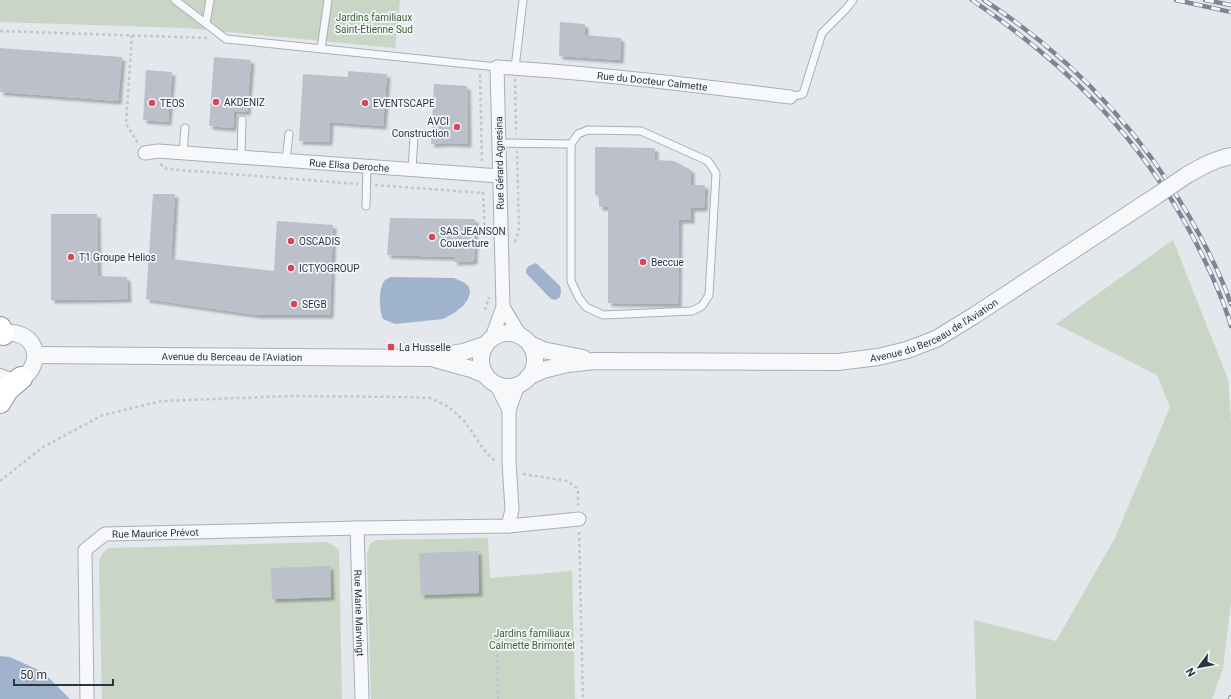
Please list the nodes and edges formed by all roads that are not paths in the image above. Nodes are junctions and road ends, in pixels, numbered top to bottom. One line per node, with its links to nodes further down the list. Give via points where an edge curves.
1 (175, 0): 6 (lane)
2 (210, 0): 6 (lane)
3 (328, 0): 7 (lane)
4 (523, 0): 9 (lane)
5 (853, 0): 10 (lane, via 822,33 803,94)
6 (206, 23): 7 (lane, via 226,39)
7 (321, 49): 8 (lane)
8 (497, 67): 9 (street, Rue du Docteur Calmette); 15 (street, Rue Gérard Agnesina)
9 (515, 68): 10 (street, Rue du Docteur Calmette)
10 (790, 97)
11 (242, 120): 20 (lane)
12 (185, 128): 17 (lane)
13 (289, 134): 21 (lane)
14 (414, 138): 23 (lane)
15 (499, 144): 16 (lane); 24 (street, Rue Gérard Agnesina)
16 (571, 144): 16 (lane, via 571,281 578,298 586,307 603,315 692,311 702,306 710,295 716,172 708,161 641,131 588,130 578,134)
17 (183, 152): 18 (street, Rue Elisa Deroche); 20 (street, Rue Elisa Deroche)
18 (144, 153)
19 (1231, 156): 32 (street, Avenue du Berceau de l'Aviation, bridge, via 1215,160 1187,175 975,315 936,338 907,350 838,362)
20 (241, 157): 21 (street, Rue Elisa Deroche)
21 (286, 160): 22 (street, Rue Elisa Deroche)
22 (367, 166): 23 (street, Rue Elisa Deroche); 25 (lane)
23 (412, 169): 24 (street, Rue Elisa Deroche)
24 (500, 176): 26 (street, Rue Gérard Agnesina)
25 (366, 206)
26 (503, 307): 28 (street, Rue Gérard Agnesina); 29 (street, Rue Gérard Agnesina)
27 (1, 332): 30 (street, via 21,334 33,346)
28 (525, 340): 29 (street, via 513,333 504,332); 32 (street, Avenue du Berceau de l'Aviation, via 543,350); 35 (street, via 533,350 535,359 531,374)
29 (488, 341): 31 (street, Avenue du Berceau de l'Aviation, via 463,352); 34 (street, via 480,359 482,368)
30 (35, 355): 31 (street, Avenue du Berceau de l'Aviation); 33 (street, via 31,370)
31 (429, 358): 34 (street, Avenue du Berceau de l'Aviation, via 472,369)
32 (594, 361): 35 (street, Avenue du Berceau de l'Aviation, via 543,370)
33 (10, 378): 36 (highway)
34 (490, 380): 35 (street, via 503,388 511,388); 37 (street)
35 (523, 381): 37 (street)
36 (0, 402)
37 (509, 410): 39 (street, via 512,510)
38 (578, 519): 39 (street)
39 (508, 526): 40 (street)
40 (357, 528): 41 (street, Rue Maurice Prévot, via 105,534 85,550); 42 (street, Rue Marie Marvingt)
41 (87, 699)
42 (362, 699)

